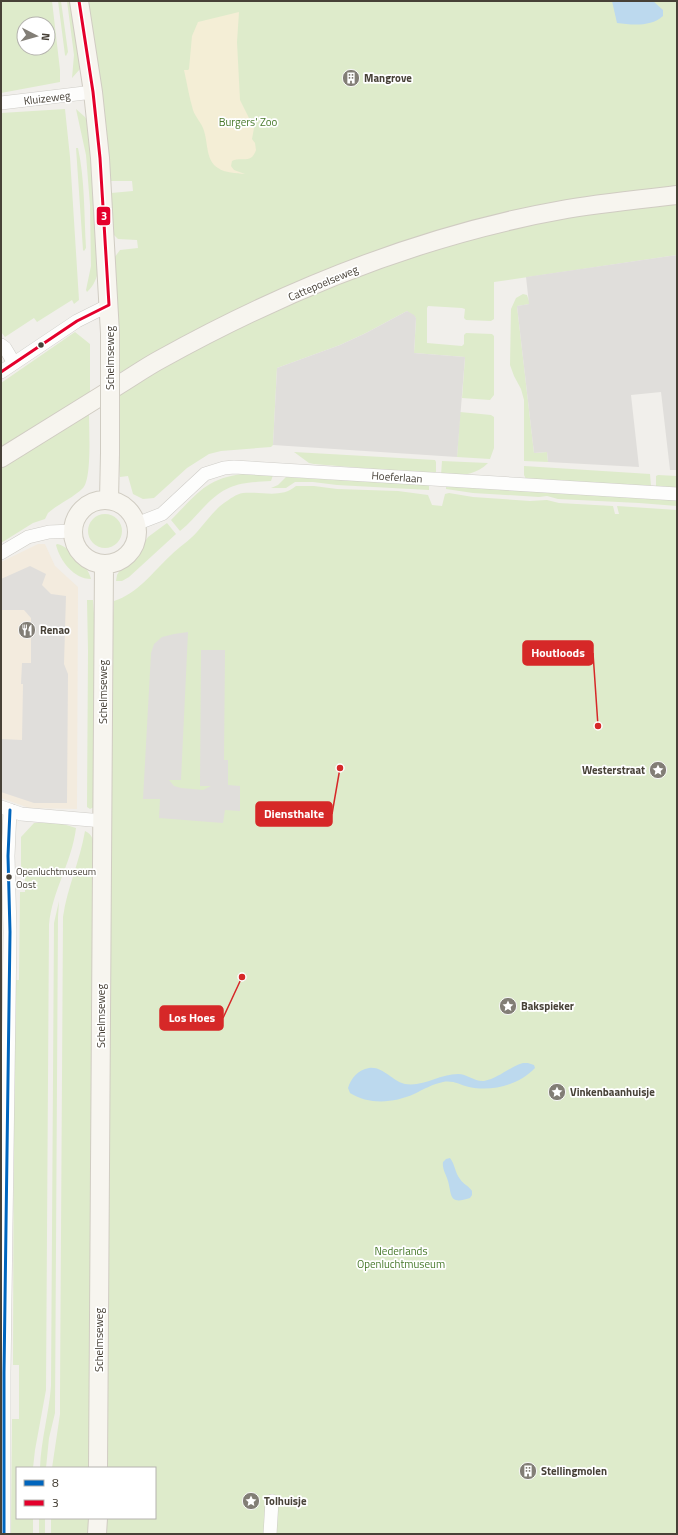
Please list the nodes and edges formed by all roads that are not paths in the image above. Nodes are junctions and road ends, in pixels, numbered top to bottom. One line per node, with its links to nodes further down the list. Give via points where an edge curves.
1 (79, 1): 2 (main road, Schelmseweg)
2 (93, 92): 3 (street, Kluizeweg); 5 (main road, Schelmseweg, via 100,158)
3 (1, 103)
4 (677, 195): 9 (main road, Cattepoelseweg, via 568,209 507,222 454,236 360,267 310,287 173,352)
5 (109, 305): 7 (street, via 77,321); 11 (main road, Schelmseweg, bridge)
6 (1, 345): 7 (street)
7 (14, 363): 8 (street)
8 (1, 372)
9 (1, 458)
10 (677, 494): 12 (street, Hoeferlaan, via 234,467 205,474 162,514)
11 (109, 500): 12 (main road, via 129,510); 13 (main road, via 94,501 83,508 76,518)
12 (136, 524): 15 (main road, via 137,536 129,553 118,561)
13 (73, 531): 14 (street, via 48,532 28,538); 15 (main road, via 76,544 83,555 93,562)
14 (1, 552)
15 (104, 564): 17 (main road, Schelmseweg)
16 (5, 808): 17 (street, via 33,816); 18 (street, via 10,932)
17 (103, 821): 19 (main road, Schelmseweg)
18 (2, 1432): 22 (street)
19 (98, 1467)
20 (272, 1502): 24 (street)
21 (98, 1519): 23 (main road)
22 (4, 1534)
23 (98, 1534)
24 (270, 1534)

